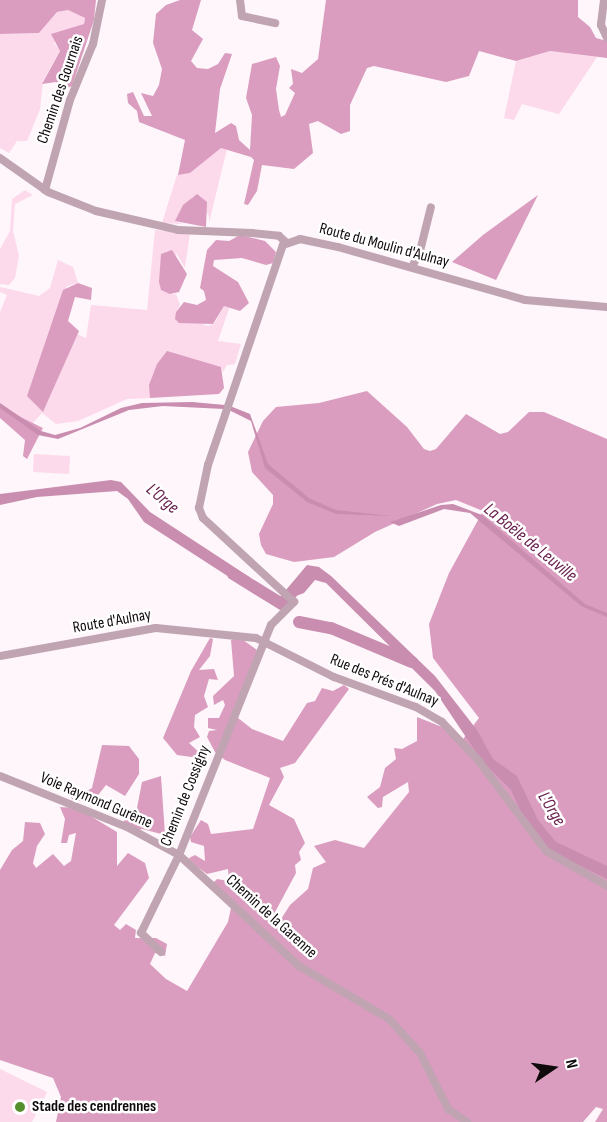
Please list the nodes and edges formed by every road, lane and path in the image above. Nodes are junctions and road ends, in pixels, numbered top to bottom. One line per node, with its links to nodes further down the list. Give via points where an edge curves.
1 (102, 0): 7 (street, Chemin des Gournais, via 93,44 70,100)
2 (240, 0): 4 (street, via 242,16)
3 (604, 0): 5 (street, via 601,25)
4 (275, 23)
5 (607, 38)
6 (0, 158): 7 (street, Route du Moulin d'Aulnay)
7 (45, 190): 9 (street, Route du Moulin d'Aulnay, via 96,211 137,222 206,233 252,232 279,236)
8 (431, 207): 10 (street)
9 (286, 242): 10 (street, Route du Moulin d'Aulnay, via 300,239); 12 (street, Chemin de Cossigny, via 228,402 199,508 203,518 293,602 274,619)
10 (412, 267): 11 (street, Route du Moulin d'Aulnay, via 525,300)
11 (607, 306)
12 (265, 642): 13 (street, Route d'Aulnay, via 193,629 156,628); 15 (street, Chemin de Cossigny); 16 (street, Rue des Prés d'Aulnay, via 334,677 407,703 442,722 477,760 546,851)
13 (0, 656)
14 (0, 776): 15 (street, Voie Raymond Gurême, via 127,827)
15 (179, 855): 17 (street, Chemin de Cossigny, via 141,933); 18 (street, Chemin de la Garenne, via 299,966 389,1018 420,1053 445,1104)
16 (607, 886)
17 (161, 952)
18 (467, 1122)

